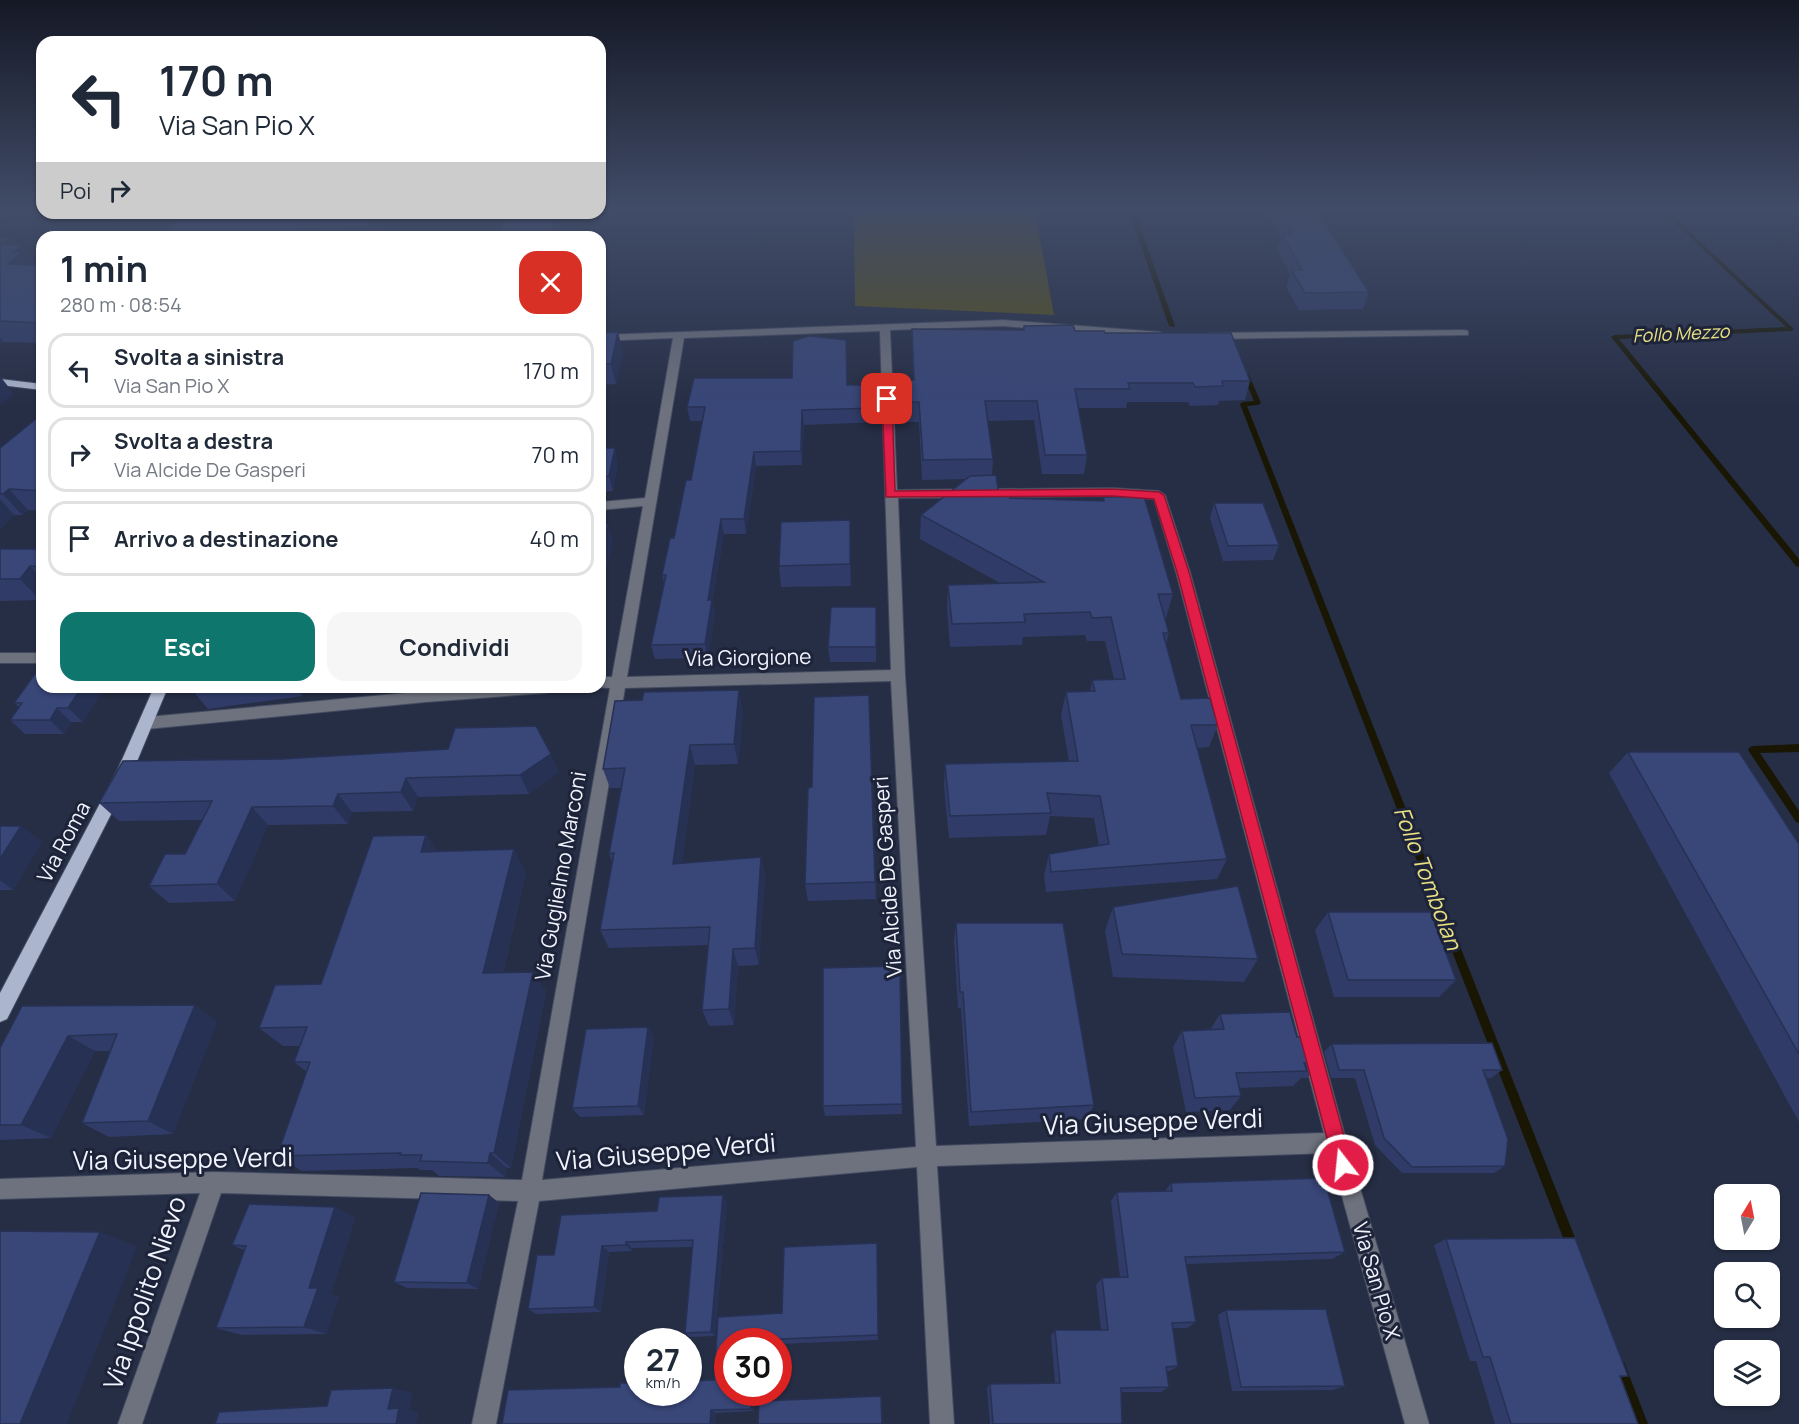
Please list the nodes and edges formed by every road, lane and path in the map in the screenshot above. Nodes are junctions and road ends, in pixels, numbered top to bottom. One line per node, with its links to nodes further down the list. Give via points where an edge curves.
1 (885, 327): 3 (street); 4 (street, via 1003,323); 9 (street, Via Alcide De Gasperi)
2 (1464, 333): 5 (street)
3 (679, 336): 6 (street); 10 (street, Via Guglielmo Marconi)
4 (1167, 336)
5 (1200, 336)
6 (606, 338)
7 (0, 382): 8 (main road)
8 (36, 386)
9 (890, 494): 14 (street, Via Alcide De Gasperi); 20 (street, Via San Pio X, via 1159,495)
10 (648, 502): 11 (street); 15 (street, Via Guglielmo Marconi)
11 (606, 506)
12 (0, 658): 13 (street)
13 (36, 658)
14 (898, 675): 15 (street, Via Giorgione); 21 (street, Via Alcide De Gasperi)
15 (609, 682): 24 (street, Via Guglielmo Marconi)
16 (159, 693): 18 (main road, Via Roma)
17 (466, 693): 18 (street)
18 (147, 723): 19 (main road, Via Roma, via 99,825)
19 (0, 1013)
20 (1337, 1143): 21 (street, Via Giuseppe Verdi); 28 (street, Via San Pio X)
21 (928, 1156): 24 (street, Via Giuseppe Verdi); 27 (street, Via Alcide De Gasperi)
22 (214, 1182): 23 (street, Via Giuseppe Verdi); 24 (street, Via Giuseppe Verdi); 25 (street, Via Ippolito Nievo)
23 (0, 1189)
24 (530, 1191): 26 (street, Via Guglielmo Marconi)
25 (130, 1424)
26 (484, 1424)
27 (942, 1424)
28 (1417, 1424)

